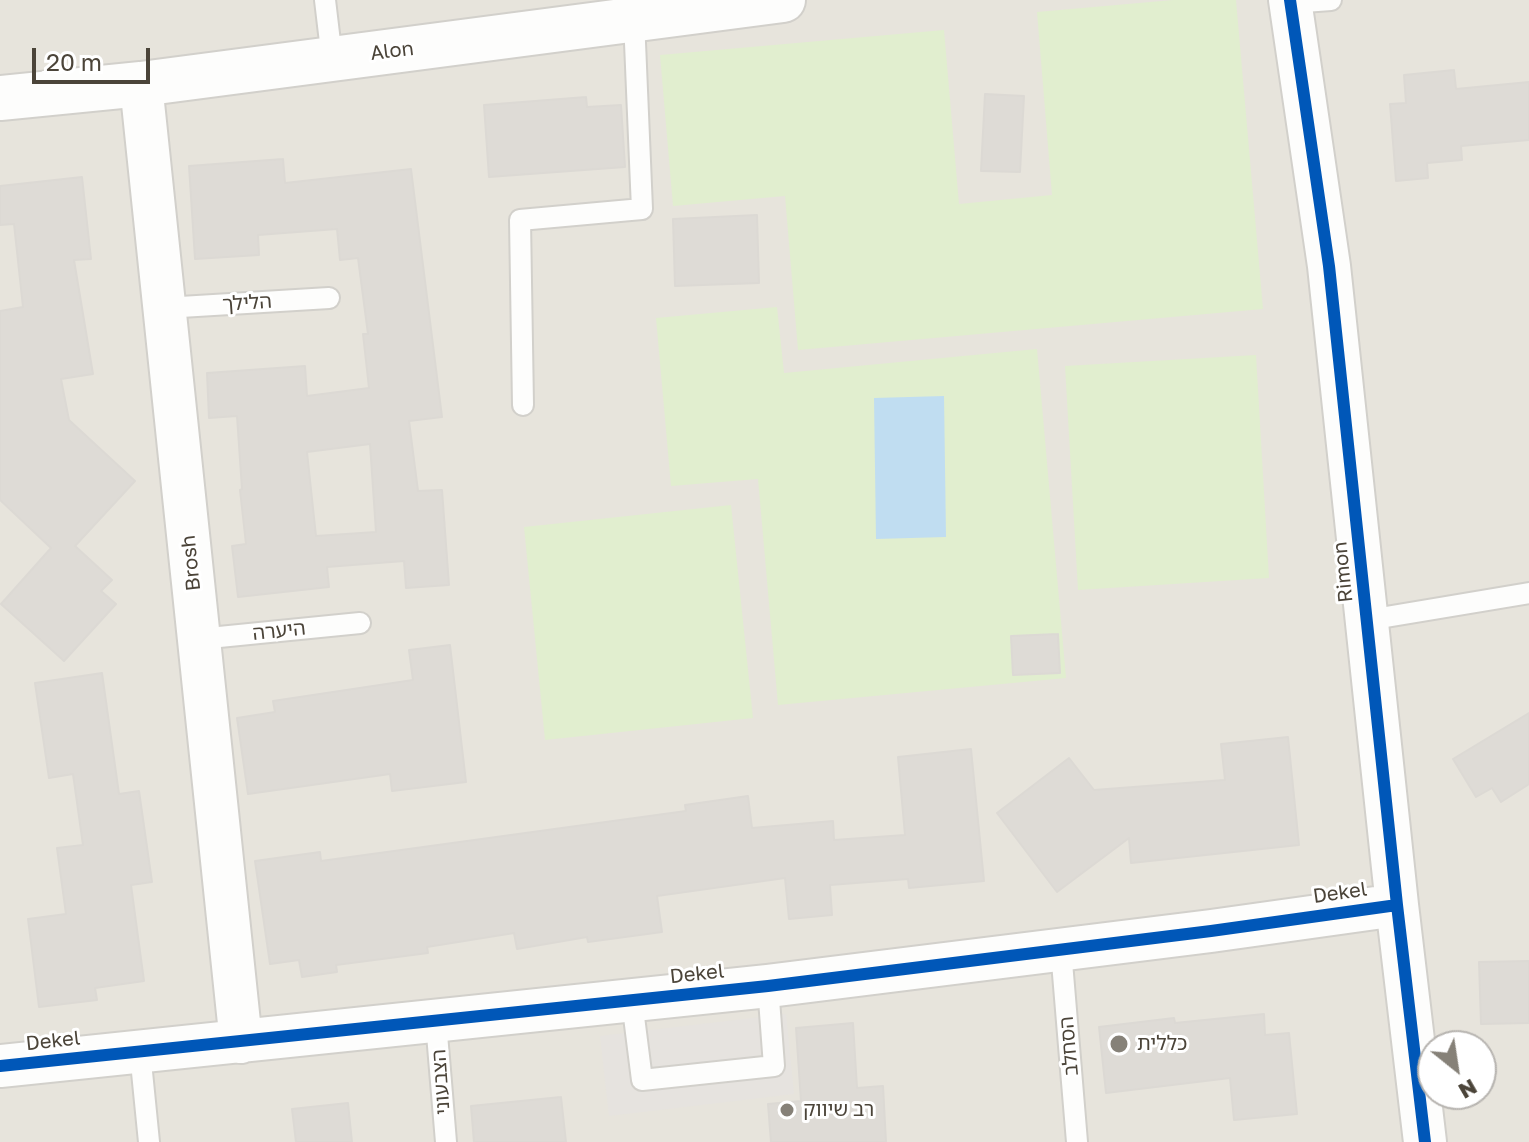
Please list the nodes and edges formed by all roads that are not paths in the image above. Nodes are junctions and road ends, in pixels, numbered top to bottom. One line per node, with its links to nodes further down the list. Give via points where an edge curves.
1 (325, 0): 6 (lane)
2 (783, 0): 5 (street, Alon)
3 (1331, 0): 4 (lane)
4 (1290, 2): 13 (street, Rimon, via 1329,266)
5 (627, 13): 6 (street, Alon); 11 (lane, via 642,209 520,220)
6 (332, 59): 7 (street, Alon)
7 (141, 84): 8 (street, Alon); 10 (street, Brosh)
8 (0, 98)
9 (329, 298): 10 (lane, הלילך)
10 (164, 308): 15 (street, Brosh)
11 (523, 405)
12 (1529, 593): 13 (lane)
13 (1368, 620): 16 (street, Rimon)
14 (360, 623): 15 (lane, היערה)
15 (199, 639): 21 (street, Brosh)
16 (1397, 905): 17 (street, Dekel); 27 (street, Rimon)
17 (1061, 950): 18 (street, Dekel); 26 (lane, הסחלב)
18 (768, 986): 19 (street, Dekel); 19 (lane, via 774,1066 642,1080)
19 (632, 1001): 20 (street, Dekel)
20 (436, 1022): 21 (street, Dekel); 25 (lane, הצבעוני)
21 (241, 1042): 22 (street, Dekel)
22 (140, 1052): 23 (street, Dekel); 24 (lane)
23 (0, 1066)
24 (149, 1142)
25 (446, 1142)
26 (1077, 1142)
27 (1425, 1142)

